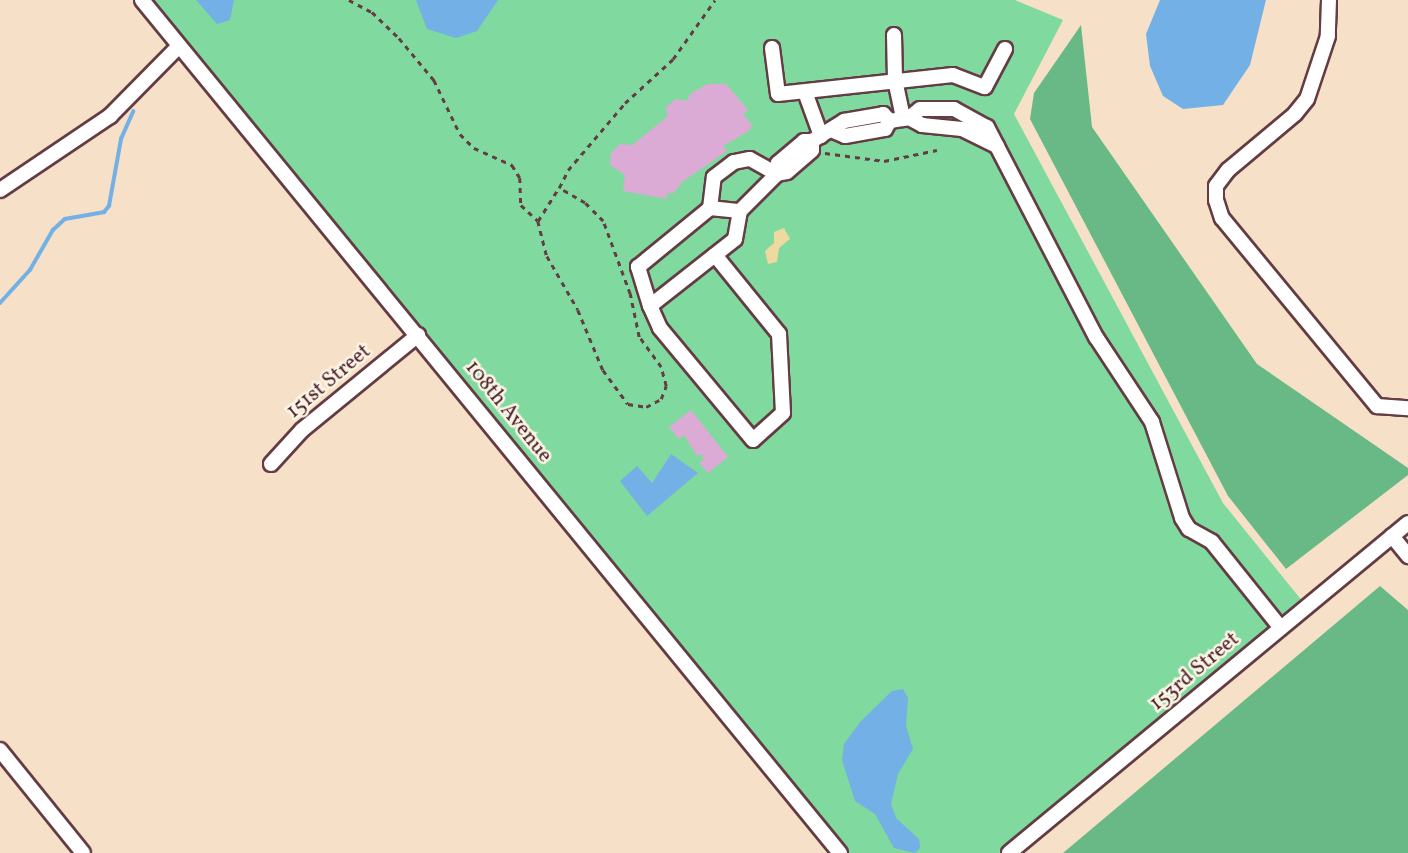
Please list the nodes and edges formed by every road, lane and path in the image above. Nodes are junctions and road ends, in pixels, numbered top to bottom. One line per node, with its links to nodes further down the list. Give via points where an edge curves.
1 (142, 0): 6 (street, 108th Avenue)
2 (349, 0): 19 (path, via 372,12 434,80 460,134 474,148 512,164 520,178 521,205)
3 (715, 0): 15 (path, via 673,59 625,103 568,170)
4 (1329, 0): 23 (street, via 1328,36 1307,99 1296,114 1228,170 1216,186 1216,200 1222,218 1368,397 1390,410)
5 (894, 35): 9 (street)
6 (179, 46): 16 (street, via 110,116); 22 (street, 108th Avenue)
7 (772, 48): 10 (street, via 778,94)
8 (1005, 49): 9 (street, via 985,87 953,75)
9 (895, 80): 10 (street); 11 (street)
10 (805, 92): 12 (street)
11 (901, 119): 12 (street, via 884,129); 28 (street, via 962,129 997,146 1090,326 1152,422 1182,518 1189,529 1212,542)
12 (819, 139): 13 (path, via 884,162); 14 (street, via 787,172)
13 (937, 150)
14 (777, 174): 17 (street, via 750,159 734,162 714,177); 18 (street)
15 (559, 188): 19 (path); 19 (path, via 585,203 603,221 630,294 639,337 661,367 666,386 661,399 646,407 628,404 616,392 547,256)
16 (0, 190)
17 (710, 208): 18 (street); 21 (street, via 638,267)
18 (740, 211): 20 (street, via 735,239)
19 (538, 221)
20 (715, 255): 21 (street); 21 (street, via 779,334 783,414 753,440 660,328)
21 (650, 306)
22 (418, 335): 24 (street, 151st Street, via 302,430); 31 (street, 108th Avenue)
23 (1408, 408)
24 (271, 464)
25 (1408, 523): 26 (street, 153rd Street)
26 (1392, 536): 27 (street); 28 (street, 153rd Street)
27 (1408, 556)
28 (1281, 628): 32 (street, 153rd Street)
29 (0, 750): 30 (street)
30 (83, 853)
31 (840, 853)
32 (1009, 853)

